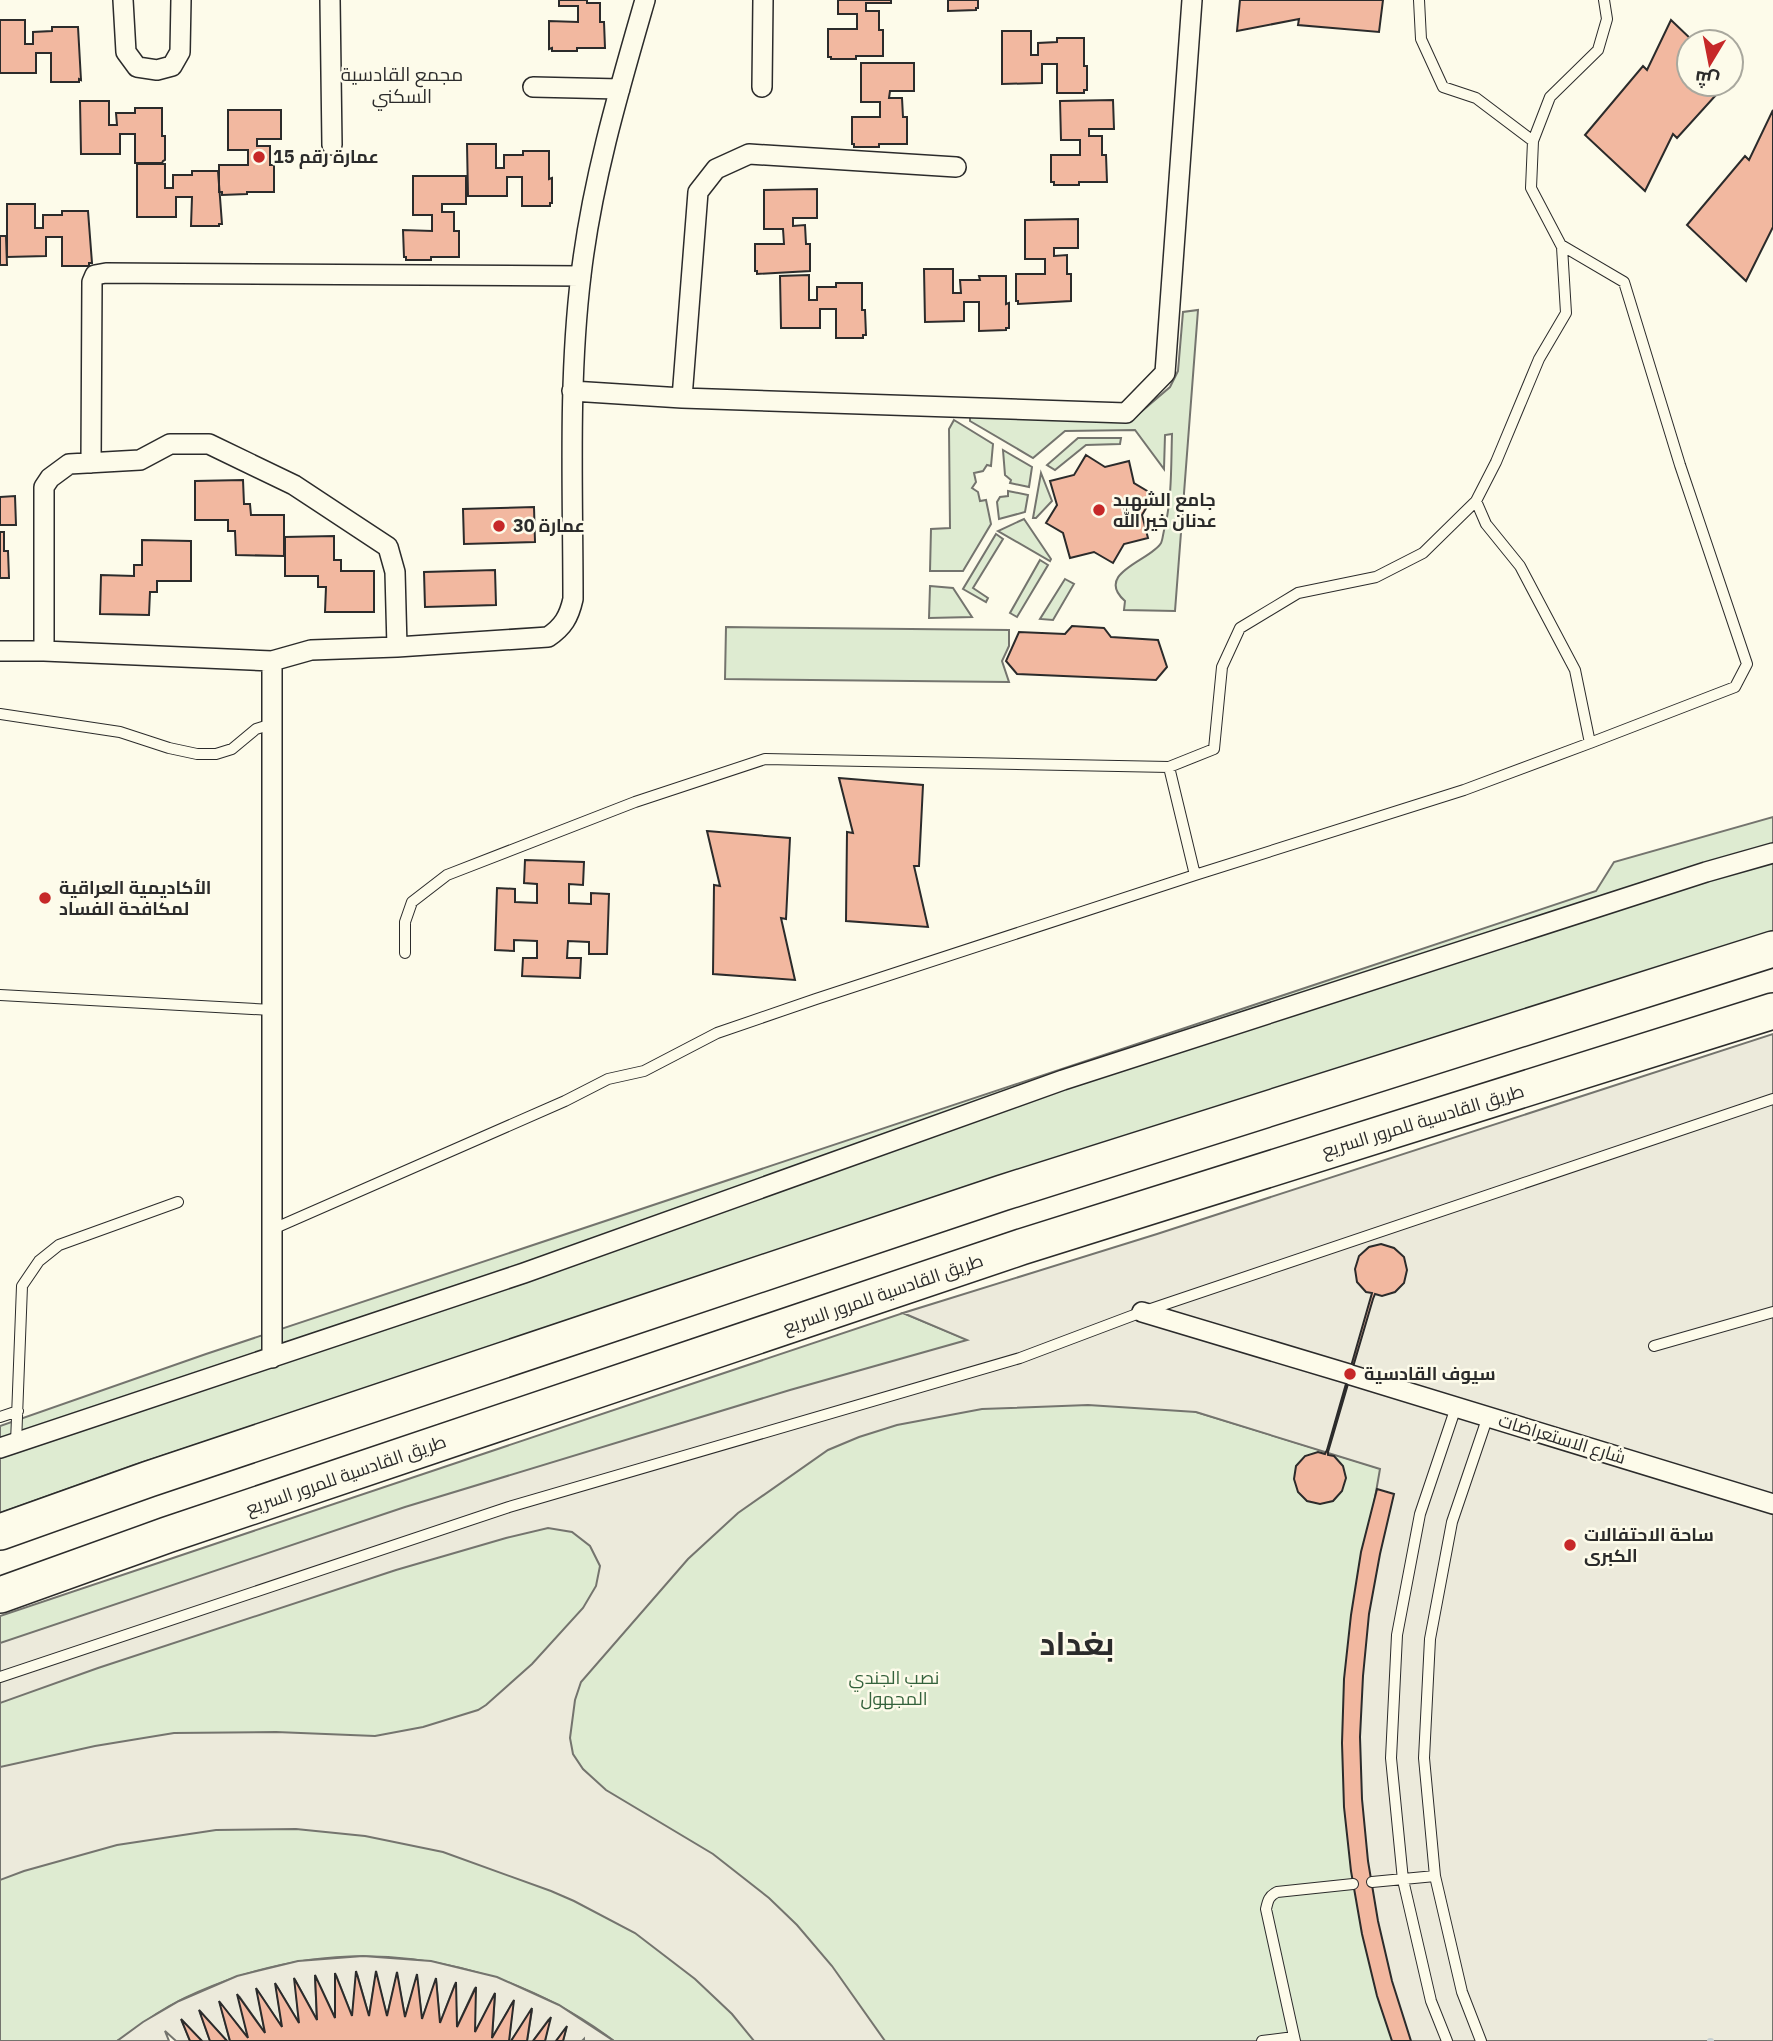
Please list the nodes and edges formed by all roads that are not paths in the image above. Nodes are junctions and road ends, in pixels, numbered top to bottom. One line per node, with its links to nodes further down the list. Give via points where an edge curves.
1 (123, 0): 2 (street, via 127,52 137,67 157,70 172,66 180,52)
2 (181, 0)
3 (330, 0): 13 (street)
4 (645, 0): 11 (street)
5 (763, 0): 10 (street)
6 (1192, 0): 18 (street, via 1165,373 1126,413)
7 (1419, 0): 12 (lane, via 1421,40 1443,87 1476,99)
8 (1604, 0): 12 (lane, via 1607,19 1598,50 1550,97)
9 (533, 87): 11 (street)
10 (762, 88)
11 (620, 89): 16 (street)
12 (1533, 141): 15 (lane, via 1531,188)
13 (332, 145)
14 (956, 167): 18 (street, via 749,154 716,169 698,192)
15 (1561, 245): 20 (lane, via 1566,313 1539,359); 27 (lane, via 1624,282 1747,664 1735,687)
16 (581, 276): 17 (street); 19 (street, via 95,275)
17 (572, 391): 18 (street); 21 (street, via 573,599 569,616 548,637)
18 (682, 398)
19 (91, 463): 21 (street, via 140,460 170,444 209,444 294,485 388,547 396,572); 23 (street, via 69,464 44,487)
20 (1476, 501): 27 (lane, via 1486,524 1520,566 1575,670); 28 (lane, via 1423,553 1376,577 1298,593 1240,628 1222,667 1214,749)
21 (397, 646): 24 (street, via 311,650)
22 (0, 651): 23 (street)
23 (44, 651): 24 (street)
24 (272, 661): 26 (street)
25 (0, 713): 26 (lane, via 120,732 197,754 232,749 256,729)
26 (272, 724): 34 (street)
27 (1590, 743): 30 (lane, via 1464,790)
28 (1169, 767): 30 (lane); 32 (lane, via 765,759 635,802 447,875 412,901 405,922)
29 (1773, 853): 42 (street, via 1063,1080)
30 (1195, 874): 38 (lane, via 717,1033 644,1071 608,1079)
31 (1773, 949): 49 (highway, via 1002,1194)
32 (405, 953)
33 (0, 995): 34 (lane)
34 (272, 1010): 38 (street)
35 (1773, 1011): 50 (highway, طريق القادسية للمرور السريع, via 1021,1247)
36 (1773, 1099): 39 (lane)
37 (178, 1202): 44 (lane, via 59,1245 39,1261 22,1286)
38 (272, 1229): 42 (street)
39 (1142, 1312): 43 (street, شارع الاستعراضات); 51 (lane, via 1020,1358 509,1507)
40 (1773, 1312): 41 (lane)
41 (1654, 1346)
42 (272, 1358): 47 (street)
43 (1456, 1407): 45 (street, شارع الاستعراضات); 53 (lane, via 1420,1514 1397,1635 1391,1758)
44 (18, 1411): 46 (lane); 47 (lane)
45 (1488, 1416): 48 (street, شارع الاستعراضات); 52 (lane, via 1451,1522 1430,1639 1424,1758)
46 (0, 1417)
47 (8, 1446)
48 (1773, 1504)
49 (0, 1532)
50 (0, 1595)
51 (0, 1677)
52 (1435, 1876): 53 (lane); 59 (lane, via 1462,1992)
53 (1403, 1880): 54 (lane); 58 (lane, via 1431,2001)
54 (1372, 1882)
55 (1353, 1884): 56 (lane, via 1277,1892 1268,1901)
56 (1294, 2039): 57 (lane)
57 (1262, 2041)
58 (1447, 2041)
59 (1482, 2041)

